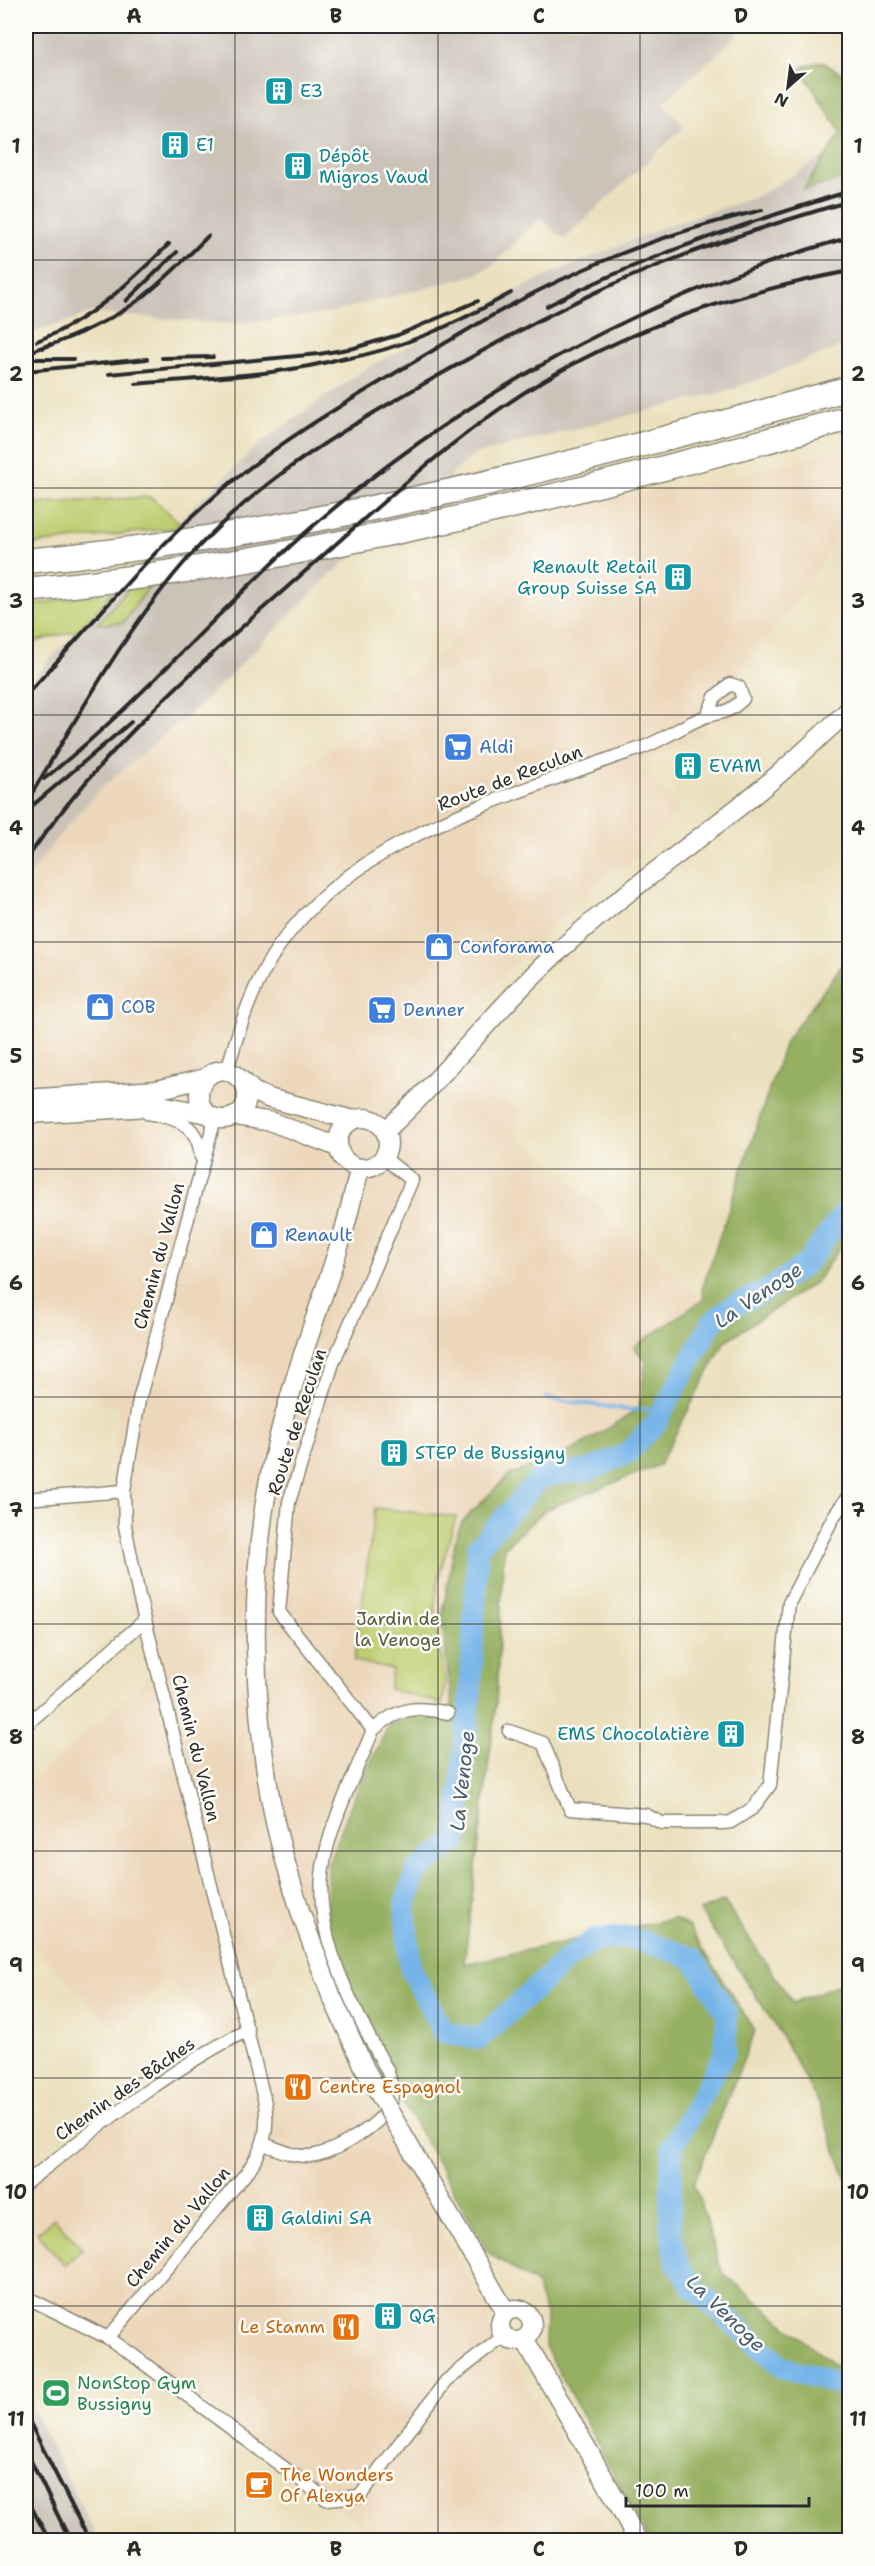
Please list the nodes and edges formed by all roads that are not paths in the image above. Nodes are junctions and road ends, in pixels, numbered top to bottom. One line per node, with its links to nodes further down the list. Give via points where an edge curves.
1 (849, 388): 3 (highway, via 559,467 383,507 170,544)
2 (849, 418): 4 (highway, via 603,484 402,532 204,568)
3 (26, 561)
4 (26, 590)
5 (849, 709): 16 (main road, via 757,792 548,961)
6 (707, 716): 7 (street, Route de Reculan, via 652,744 468,810 332,887 268,963 238,1032)
7 (227, 1071): 8 (main road); 9 (main road)
8 (206, 1078): 10 (main road, via 156,1090); 13 (main road, via 199,1100)
9 (244, 1082): 14 (main road, via 248,1097); 15 (main road, via 268,1098)
10 (26, 1099)
11 (128, 1109): 12 (main road); 13 (main road, via 166,1106); 19 (street, via 181,1122 200,1143)
12 (26, 1114)
13 (212, 1116): 14 (main road); 19 (street, Chemin du Vallon)
14 (236, 1116): 17 (main road, via 272,1122)
15 (353, 1120): 16 (main road, via 367,1119); 17 (main road, via 341,1131)
16 (385, 1131): 18 (main road, via 388,1145)
17 (338, 1148): 20 (main road, via 346,1161)
18 (384, 1158): 20 (main road, via 373,1166); 27 (street, Route de Reculan, via 412,1180 333,1363 289,1502 279,1612)
19 (202, 1168): 21 (street, Chemin du Vallon, via 139,1400)
20 (360, 1168): 33 (main road, bridge, via 343,1234 291,1389 271,1467 257,1602 264,1753 275,1823 301,1914 331,1995 365,2069)
21 (124, 1491): 23 (street); 24 (street, Chemin du Vallon, via 128,1542)
22 (849, 1494): 28 (street, via 789,1603 770,1785 753,1808 731,1822 678,1825 646,1815 570,1809 543,1743)
23 (26, 1499)
24 (145, 1620): 26 (street); 29 (street, Chemin du Vallon)
25 (448, 1713): 27 (street, via 407,1709 387,1717)
26 (26, 1725)
27 (373, 1730): 30 (street, via 329,1841 322,1898 342,1982 388,2072 392,2088 390,2105 369,2128 320,2155 298,2155)
28 (509, 1731)
29 (248, 2030): 30 (street, Chemin du Vallon, via 267,2118); 31 (street, Chemin des Bâches, via 123,2108)
30 (264, 2144): 35 (street, Chemin du Vallon, via 248,2171)
31 (26, 2183)
32 (26, 2296): 35 (street)
33 (506, 2312): 34 (main road, via 500,2321); 36 (main road, via 521,2310 530,2316 533,2326)
34 (504, 2336): 35 (street, via 446,2381 360,2496 326,2499); 36 (main road, via 513,2342)
35 (108, 2338)
36 (525, 2340): 37 (main road)
37 (637, 2541)

